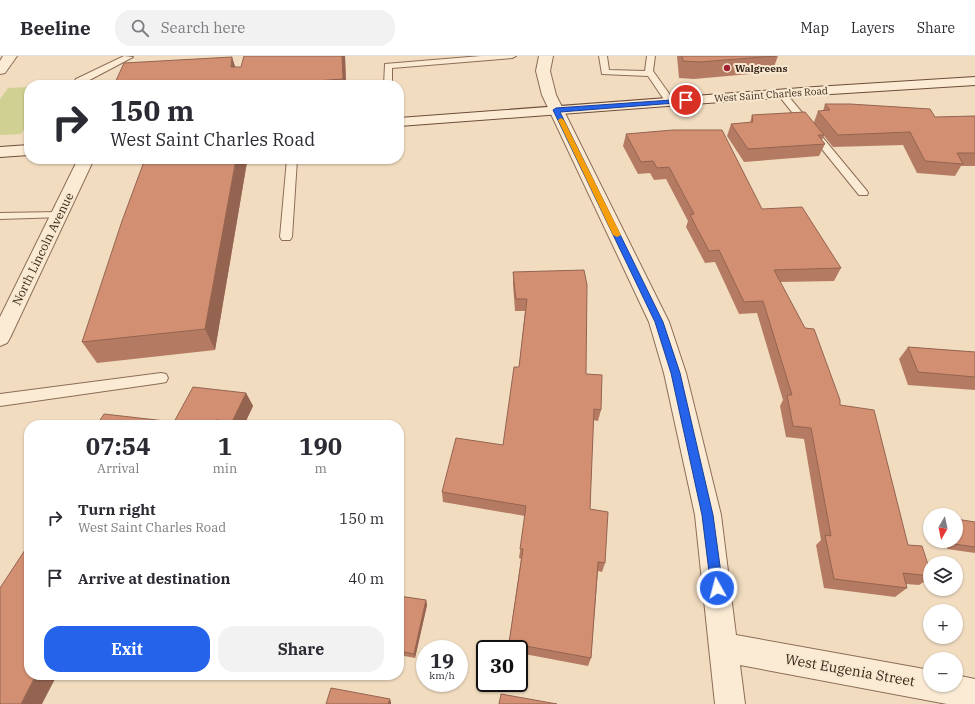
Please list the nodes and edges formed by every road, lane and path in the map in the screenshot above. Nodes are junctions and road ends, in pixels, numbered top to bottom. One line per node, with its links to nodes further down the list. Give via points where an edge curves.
1 (10, 56): 7 (street)
2 (512, 56): 11 (lane, via 388,66)
3 (546, 56): 15 (street, via 544,71 549,95)
4 (603, 56): 9 (lane, via 604,72)
5 (651, 56): 9 (lane, via 649,71)
6 (129, 57): 8 (lane); 10 (lane)
7 (0, 70)
8 (123, 71)
9 (652, 74): 14 (lane)
10 (80, 80)
11 (388, 80)
12 (975, 81): 13 (street, West Saint Charles Road)
13 (782, 94): 14 (street, West Saint Charles Road); 21 (lane)
14 (670, 102): 15 (street, West Saint Charles Road)
15 (556, 110): 16 (street, West Saint Charles Road); 28 (street, via 659,322 666,344 708,515)
16 (404, 122)
17 (24, 150): 18 (street)
18 (0, 152)
19 (84, 164): 22 (street, North Lincoln Avenue)
20 (292, 164): 24 (lane)
21 (863, 193)
22 (59, 215): 23 (lane); 25 (street, North Lincoln Avenue)
23 (0, 216)
24 (286, 238)
25 (0, 338)
26 (161, 378): 27 (lane)
27 (0, 400)
28 (724, 647): 29 (street, West Eugenia Street); 30 (street)
29 (975, 694)
30 (730, 704)

